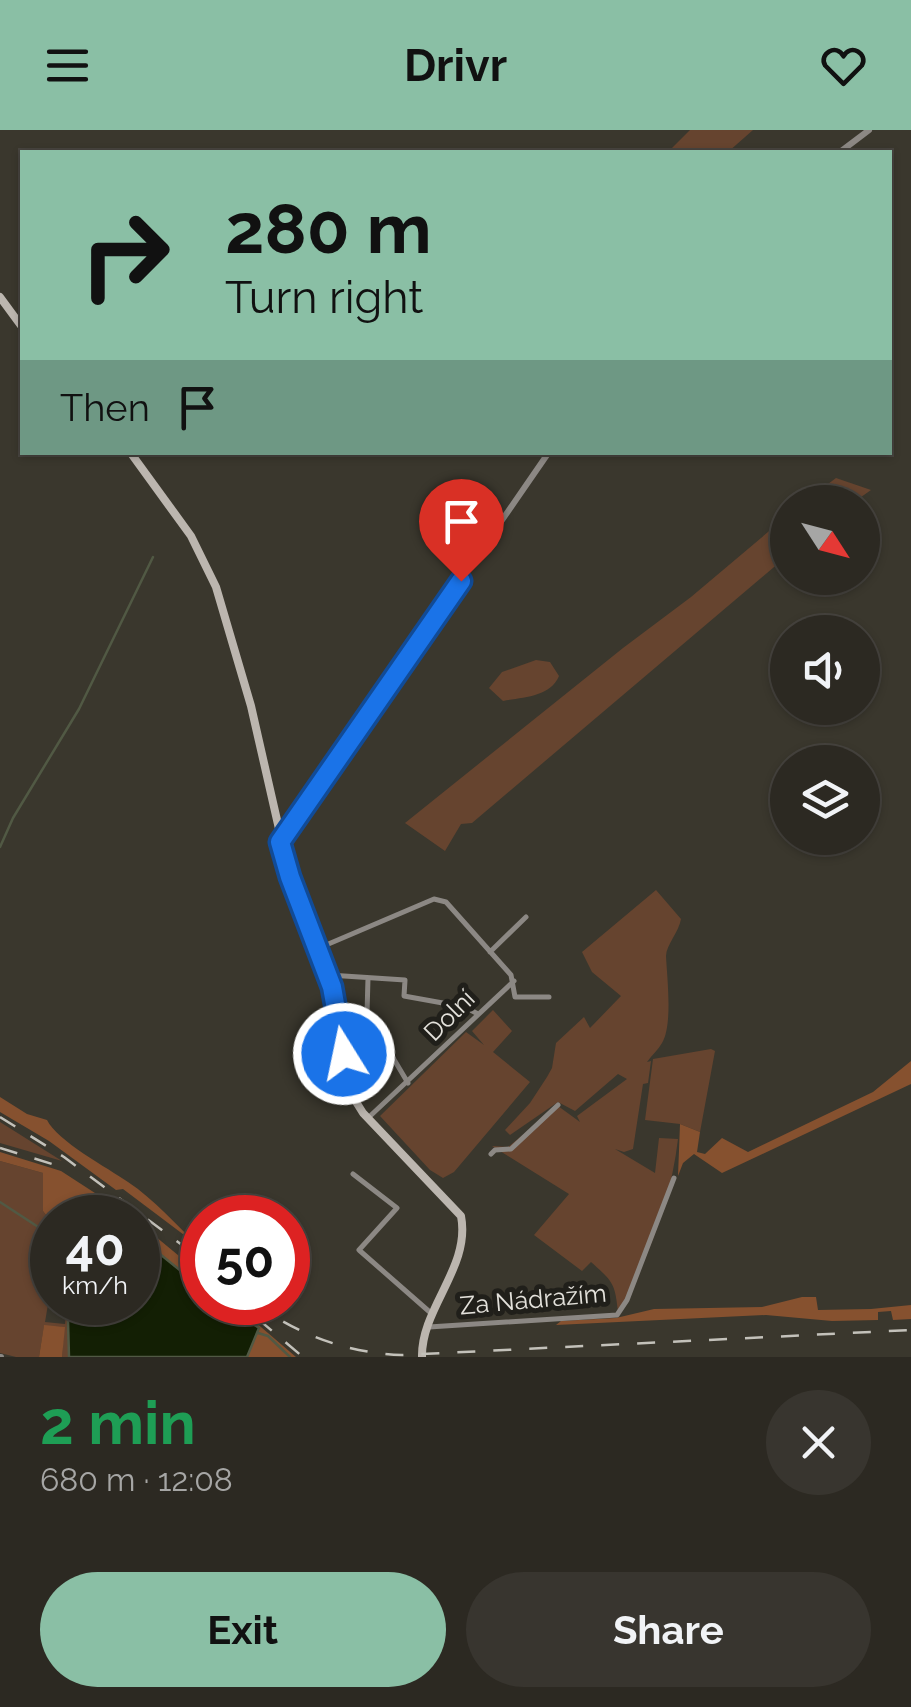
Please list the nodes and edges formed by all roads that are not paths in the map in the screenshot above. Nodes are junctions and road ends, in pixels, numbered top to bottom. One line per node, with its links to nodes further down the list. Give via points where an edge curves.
1 (869, 130): 2 (street)
2 (843, 150)
3 (0, 297): 4 (main road)
4 (20, 324)
5 (132, 455): 7 (main road, via 207,564 251,706)
6 (547, 455): 8 (street)
7 (276, 827): 8 (street); 9 (main road)
8 (291, 827): 9 (street)
9 (280, 842): 11 (main road)
10 (526, 918): 12 (street)
11 (319, 948): 12 (street, via 434,898 446,902); 13 (main road)
12 (490, 952): 15 (street)
13 (329, 975): 14 (street); 20 (main road, via 350,1088)
14 (368, 976): 17 (street, via 405,980 404,996); 18 (street, via 367,1014)
15 (514, 980): 16 (street, via 514,997); 17 (street, Dolní)
16 (550, 997)
17 (478, 1014): 18 (street, Dolní)
18 (408, 1083): 20 (street, Dolní)
19 (558, 1105): 21 (street, via 511,1149)
20 (368, 1118): 24 (main road, Za Nádražím, via 461,1216 458,1251)
21 (491, 1154)
22 (353, 1174): 24 (street, Za Nádražím, via 397,1208 360,1250)
23 (674, 1178): 25 (street, Za Nádražím, via 617,1315)
24 (432, 1314): 25 (main road, Za Nádražím)
25 (426, 1327): 26 (main road, Za Nádražím)
26 (422, 1357)

